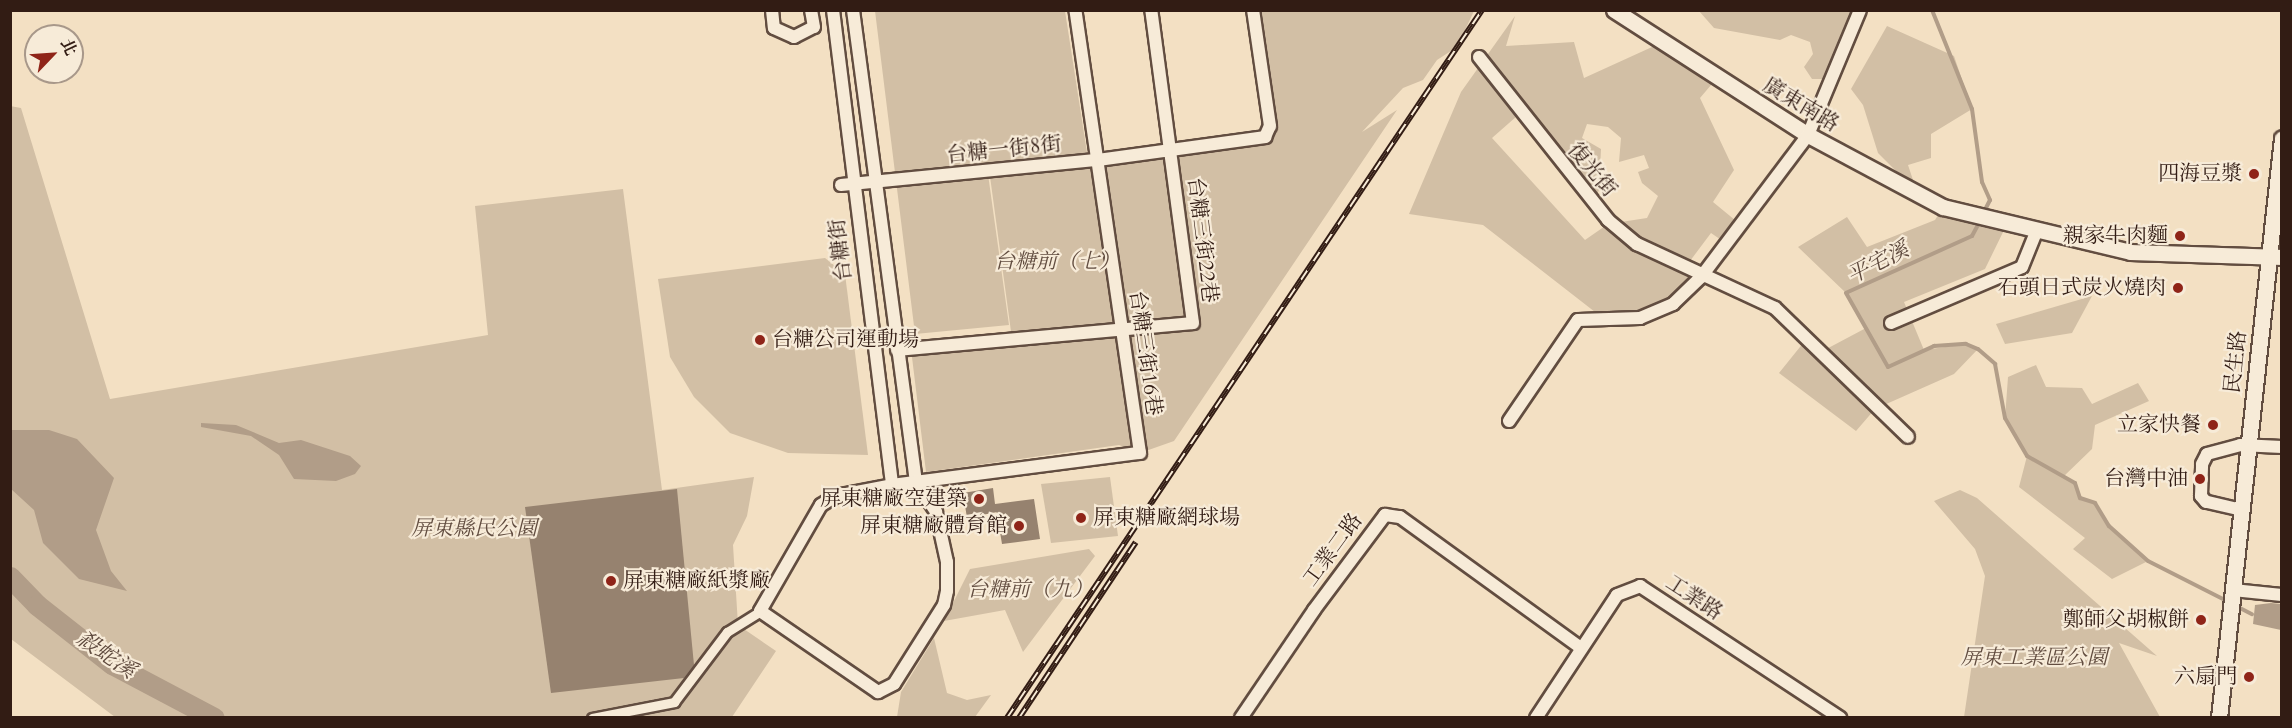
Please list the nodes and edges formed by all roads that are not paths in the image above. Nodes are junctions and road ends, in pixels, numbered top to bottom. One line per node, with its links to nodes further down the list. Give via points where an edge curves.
1 (772, 10): 2 (street, via 774,28 794,37 814,27)
2 (811, 10)
3 (833, 10): 16 (street, 台糖街)
4 (853, 10): 15 (street, 台糖街)
5 (1075, 10): 14 (street, 台糖三街16巷)
6 (1151, 10): 13 (street, 台糖三街22巷)
7 (1253, 10): 13 (street, 台糖一街8街, via 1270,126 1265,137)
8 (1614, 10): 11 (street, 廣東南路)
9 (1860, 10): 11 (street)
10 (1479, 57): 19 (street, 復光街, via 1608,220 1637,244)
11 (1808, 135): 17 (street, 廣東南路, via 1918,196 1980,219); 19 (street)
12 (2282, 138): 18 (street, 民生路)
13 (1170, 151): 14 (street, 台糖一街8街); 21 (street, 台糖三街22巷, via 1193,323)
14 (1098, 160): 15 (street, 台糖一街8街); 21 (street, 台糖三街16巷)
15 (873, 181): 16 (street, 台糖一街8街); 22 (street, 台糖街)
16 (847, 184): 28 (street, 台糖街)
17 (2036, 232): 18 (street, 廣東南路, via 2167,257); 20 (street, via 2022,267)
18 (2275, 258): 25 (street, 民生路)
19 (1701, 277): 23 (street, via 1673,304 1640,318 1578,320); 24 (street, 復光街, via 1774,308)
20 (1891, 323)
21 (1122, 329): 22 (street, 台糖三街22巷); 27 (street, 台糖三街16巷, via 1140,453)
22 (897, 350): 27 (street, 台糖街)
23 (1509, 421)
24 (1908, 436)
25 (2249, 445): 26 (street); 29 (street, 民生路); 29 (street, via 2215,449 2202,464 2200,487 2206,502)
26 (2282, 447)
27 (916, 482): 28 (street, 台糖三街16巷); 32 (street, via 936,512 947,562 947,591 944,605 887,690 878,692)
28 (892, 484): 32 (street, via 836,496 821,505)
29 (2242, 510): 30 (street, 民生路)
30 (2233, 590): 31 (street); 38 (street, 民生路)
31 (2282, 595)
32 (760, 611): 34 (street, via 727,632 674,702)
33 (1581, 648): 35 (street, 工業二路, via 1400,518 1385,515); 36 (street, 工業路); 37 (street, 工業路, via 1617,595 1640,586)
34 (592, 717)
35 (1241, 717)
36 (1536, 717)
37 (1837, 717)
38 (2219, 717)

